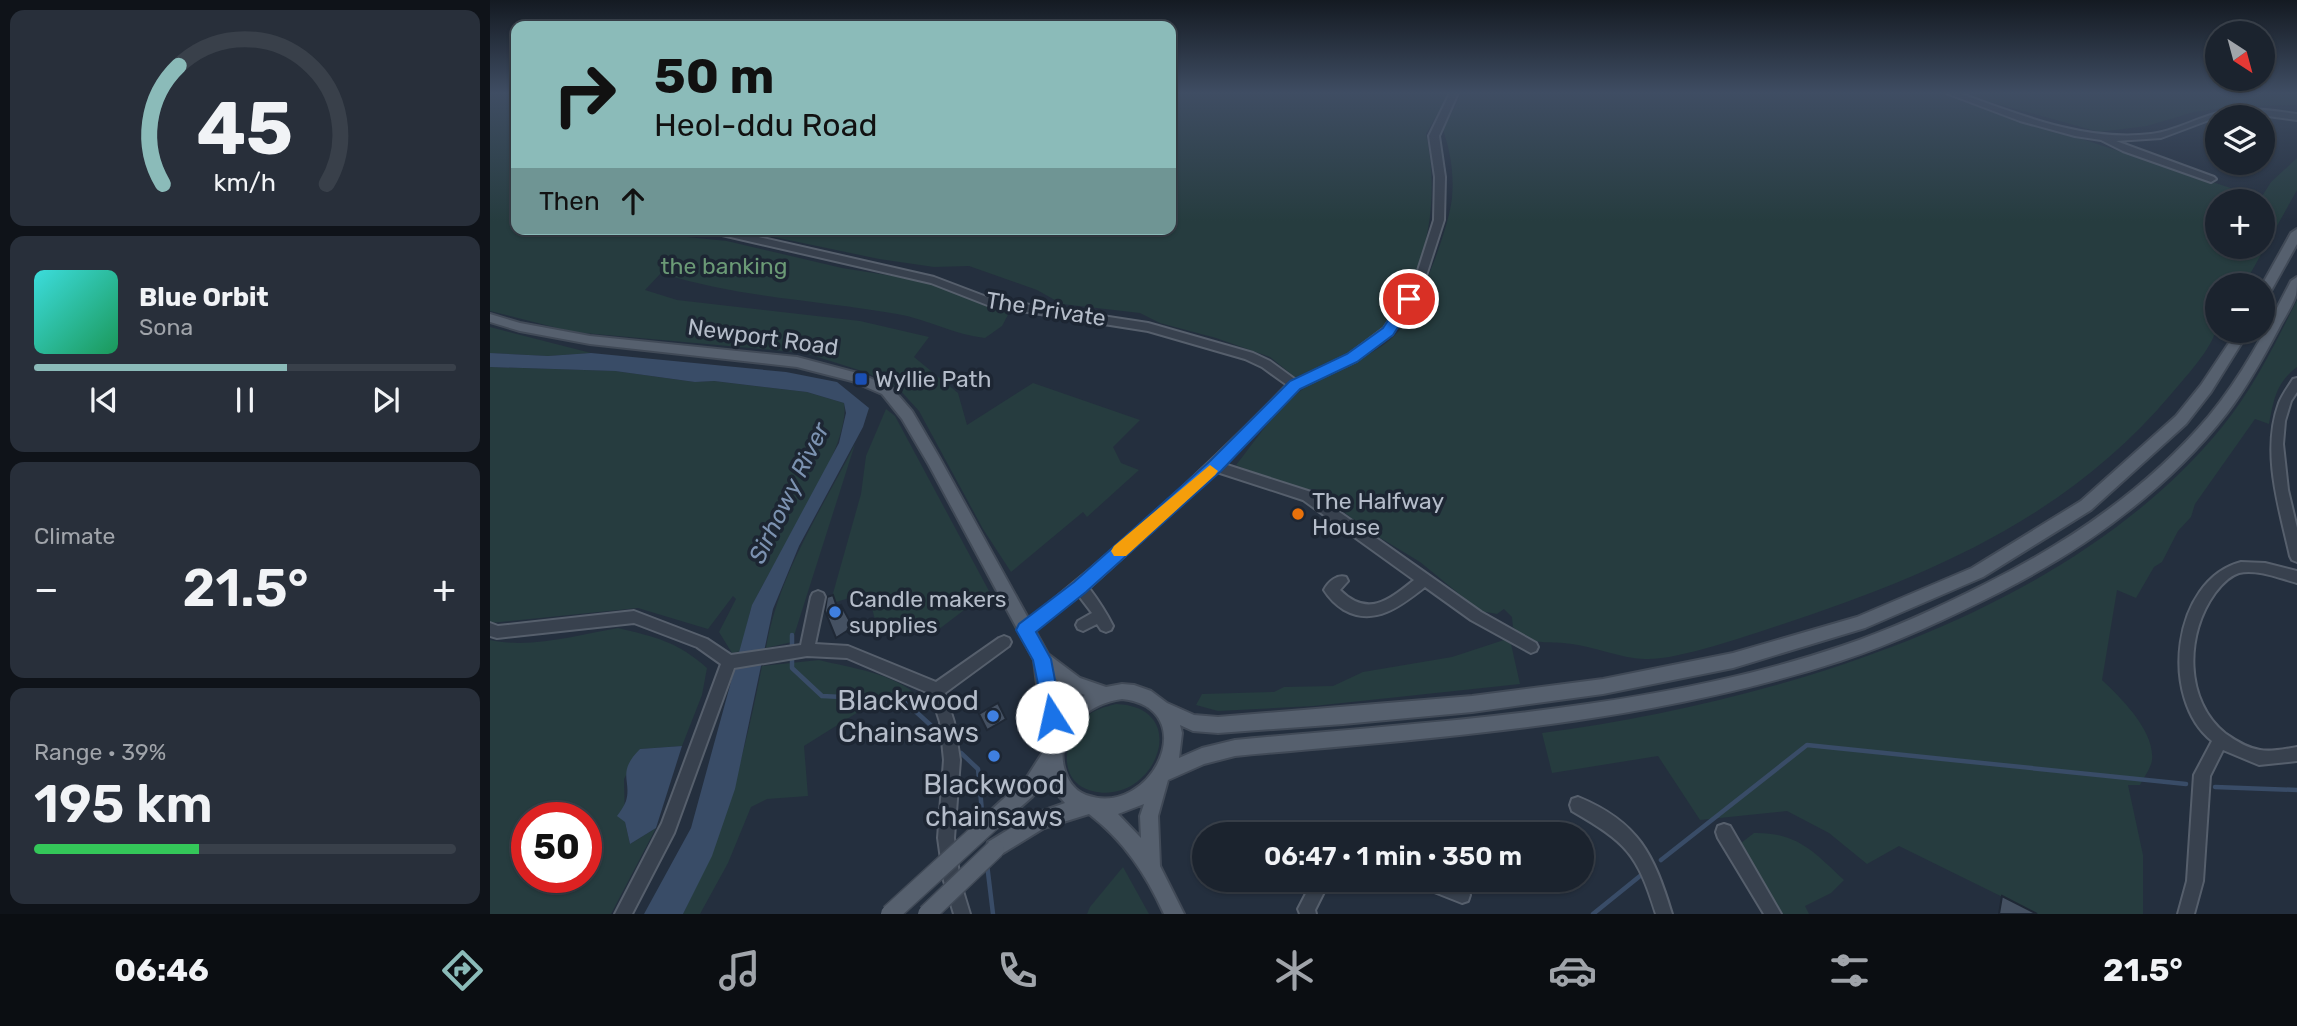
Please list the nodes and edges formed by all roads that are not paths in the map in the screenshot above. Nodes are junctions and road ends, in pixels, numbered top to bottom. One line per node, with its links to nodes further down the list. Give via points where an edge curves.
1 (1434, 136): 12 (street, via 1439,220 1419,283 1388,331 1352,358)
2 (2101, 136): 3 (street); 4 (street)
3 (2155, 136)
4 (2211, 180)
5 (2297, 233): 7 (main road)
6 (735, 235): 12 (street, The Private, via 934,280 990,302 1148,327 1249,356)
7 (2275, 273)
8 (2297, 282): 34 (main road, via 2265,344 2216,417 2143,491 2062,550 1994,590 1903,632 1780,673 1668,699 1235,748 1202,756)
9 (490, 318): 22 (main road, Newport Road, via 590,340 797,362 856,377 887,391 907,415)
10 (2235, 343): 30 (main road, via 2180,421 2082,507 1976,571 1840,628 1678,674 1541,696 1218,725 1193,723)
11 (2297, 382): 14 (street, via 2284,401 2278,429 2284,496)
12 (1295, 385): 13 (street)
13 (1215, 466): 16 (street, via 1307,496); 18 (street)
14 (2297, 556)
15 (2297, 577): 31 (street, via 2248,567 2233,569 2219,579 2198,609 2186,656 2189,699)
16 (1425, 579): 17 (street, via 1394,604 1367,613 1344,606 1331,590); 24 (street)
17 (1341, 581)
18 (1080, 587): 20 (street, via 1103,620); 22 (street)
19 (818, 597): 25 (street)
20 (1083, 625)
21 (490, 629): 27 (street, via 497,632 634,617 702,643)
22 (1025, 630): 26 (main road, Newport Road)
23 (1004, 642): 28 (street)
24 (1531, 647)
25 (805, 650): 27 (street); 28 (street, via 848,652)
26 (1042, 659): 29 (main road, Newport Road, via 1068,680); 32 (main road, Newport Road)
27 (729, 662): 42 (street, via 668,827)
28 (937, 690): 45 (street, via 952,760 946,838)
29 (1105, 694): 30 (main road, via 1142,695); 32 (main road, via 1079,708 1063,725)
30 (1162, 709): 34 (main road, via 1173,732 1172,752)
31 (2221, 739): 33 (street, via 2255,756); 50 (street, via 2202,775 2195,881)
32 (1053, 749): 36 (main road, via 1054,774 1061,788 1073,800); 43 (main road, bridge, via 1022,794)
33 (2297, 754)
34 (1162, 777): 36 (main road, via 1144,794 1125,803); 38 (main road, via 1149,816)
35 (1578, 805): 48 (street, via 1623,831 1643,856)
36 (1091, 807): 38 (main road, via 1123,829); 44 (main road, bridge, via 1040,820 995,849)
37 (1724, 832): 49 (street)
38 (1152, 866): 46 (main road)
39 (1316, 892): 47 (street)
40 (1455, 892): 41 (street)
41 (1462, 895)
42 (623, 914)
43 (890, 914)
44 (927, 914)
45 (962, 914)
46 (1174, 914)
47 (1308, 914)
48 (1664, 914)
49 (1773, 914)
50 (2186, 914)

